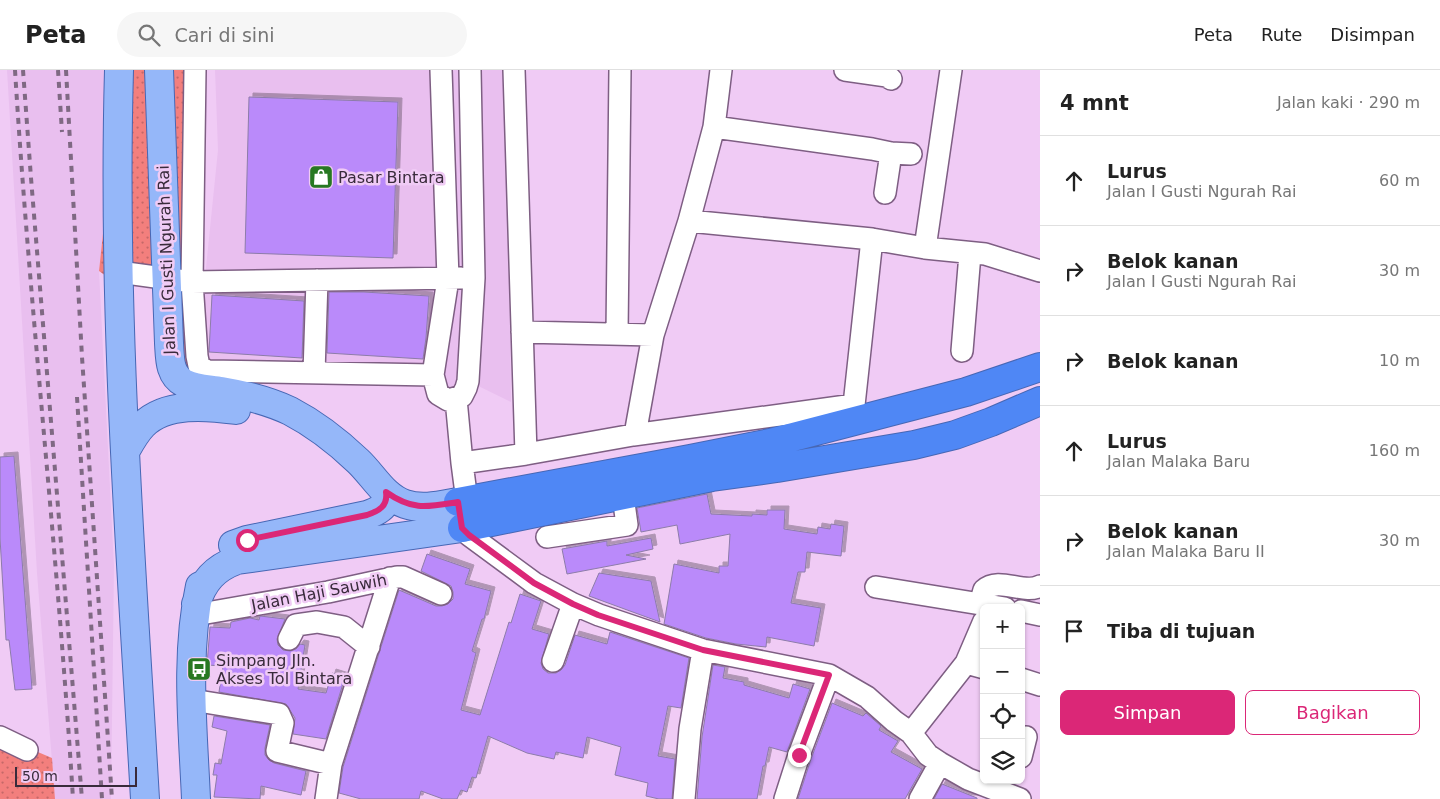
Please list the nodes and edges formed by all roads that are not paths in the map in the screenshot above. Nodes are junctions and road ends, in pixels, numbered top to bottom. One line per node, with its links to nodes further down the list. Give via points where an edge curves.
1 (119, 70): 19 (main road)
2 (159, 70): 23 (main road, Jalan I Gusti Ngurah Rai)
3 (195, 70): 23 (street)
4 (440, 70): 21 (street)
5 (470, 70): 20 (street)
6 (514, 70): 24 (street)
7 (620, 70): 25 (street)
8 (722, 70): 12 (street)
9 (845, 70): 11 (street)
10 (951, 70): 16 (street)
11 (891, 78)
12 (714, 127): 13 (street, via 901,153); 14 (street)
13 (885, 193)
14 (690, 221): 15 (street); 26 (street)
15 (872, 239): 16 (street); 33 (street, via 854,405)
16 (925, 248): 17 (street)
17 (970, 254): 18 (street, via 985,254); 27 (street)
18 (1040, 271)
19 (119, 272): 23 (street); 34 (main road)
20 (474, 278): 21 (street); 31 (street, via 468,380 462,396)
21 (448, 279): 22 (street); 30 (street)
22 (316, 280): 23 (street); 29 (street)
23 (180, 281): 29 (street, via 199,366 207,371); 35 (main road, Jalan I Gusti Ngurah Rai, via 170,359 178,379 188,386 276,405 304,419)
24 (522, 332): 25 (street); 36 (street)
25 (617, 334): 26 (street)
26 (653, 335): 33 (street)
27 (962, 351)
28 (1040, 367): 40 (highway, via 966,392 770,443)
29 (314, 373): 30 (street)
30 (433, 374): 31 (street, via 438,394 448,400)
31 (456, 399): 37 (street)
32 (1040, 401): 39 (highway, via 973,428 914,445 712,477)
33 (633, 435): 36 (street)
34 (126, 450): 35 (main road, Jalan I Gusti Ngurah Rai, via 144,423 185,408 204,407 250,412 291,422 317,433); 68 (main road)
35 (349, 453): 38 (main road, Jalan I Gusti Ngurah Rai)
36 (526, 454): 37 (street)
37 (462, 462): 40 (street)
38 (386, 492): 40 (main road, Jalan I Gusti Ngurah Rai, via 401,503 413,506); 49 (main road, via 384,504 367,515 247,540 228,547 209,566 200,586)
39 (623, 496): 40 (highway); 41 (street, via 627,525)
40 (462, 505): 46 (street, via 469,535 534,583); 49 (main road, via 237,560 208,578)
41 (547, 537)
42 (390, 578): 45 (street, Jalan Haji Sauwih, via 403,577); 49 (street, Jalan Haji Sauwih, via 328,592); 54 (street)
43 (1040, 586): 47 (street, via 991,586 984,590)
44 (876, 587): 48 (street)
45 (441, 594)
46 (573, 604): 55 (street); 56 (street)
47 (988, 604)
48 (980, 607)
49 (196, 610): 61 (main road)
50 (1025, 612): 51 (street)
51 (1040, 615)
52 (289, 640): 54 (street, via 296,625 317,622 344,627)
53 (980, 646): 57 (street)
54 (369, 647): 66 (street)
55 (703, 650): 58 (street); 71 (street, via 690,729)
56 (553, 661)
57 (975, 665): 62 (street)
58 (829, 675): 62 (street, via 867,697); 72 (street)
59 (1025, 680): 60 (street)
60 (1040, 685)
61 (192, 700): 66 (street, via 279,714 283,723 277,751); 69 (main road)
62 (911, 733): 65 (street, via 928,755)
63 (0, 737): 64 (street)
64 (28, 750)
65 (940, 763): 67 (street, via 968,779); 73 (street)
66 (331, 764): 70 (street)
67 (1015, 792)
68 (145, 799)
69 (196, 799)
70 (326, 799)
71 (684, 799)
72 (785, 799)
73 (920, 799)

